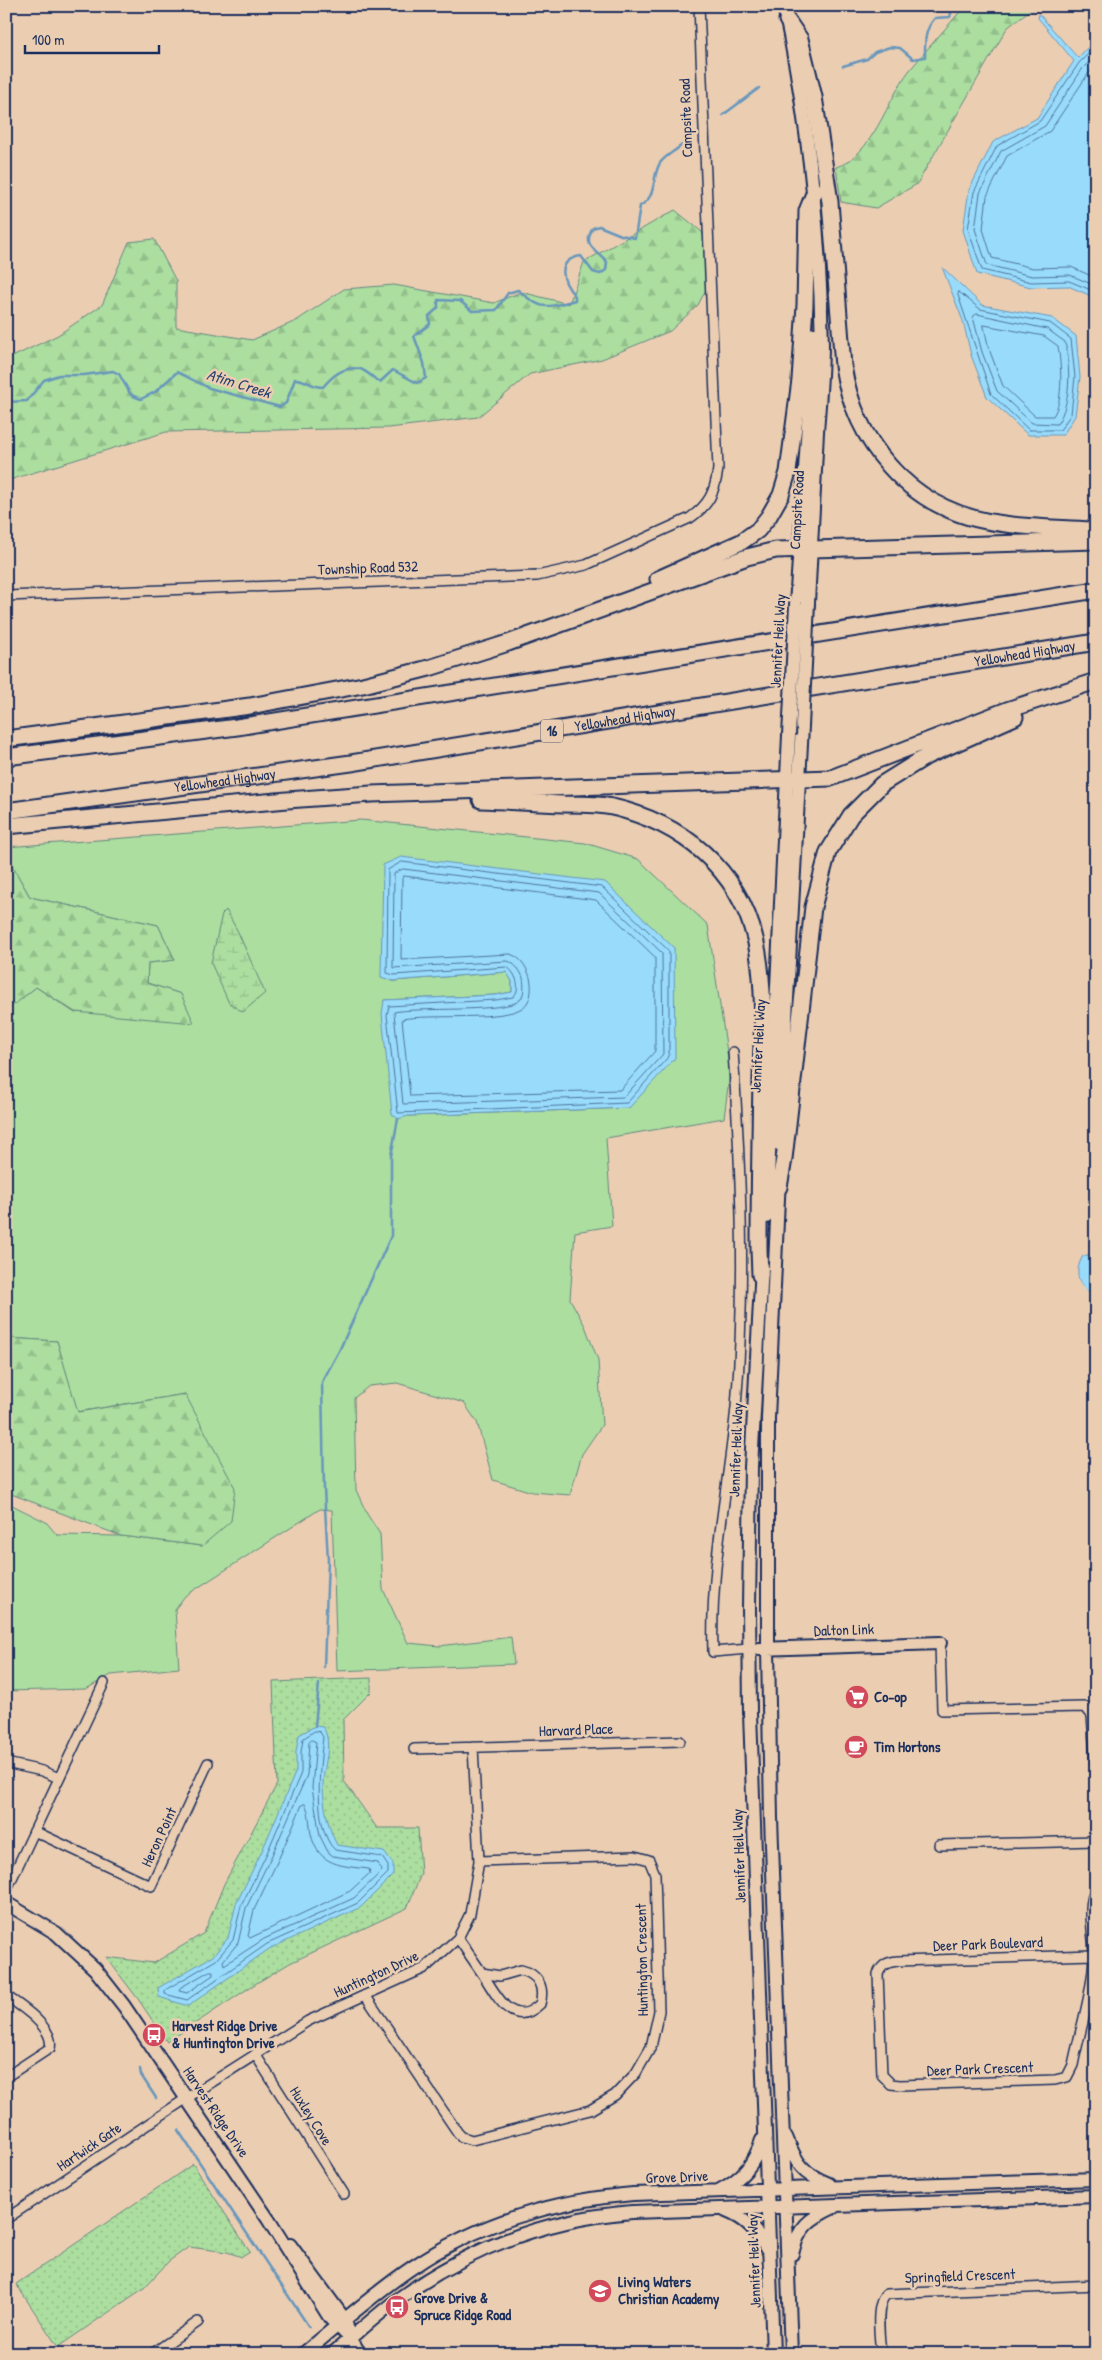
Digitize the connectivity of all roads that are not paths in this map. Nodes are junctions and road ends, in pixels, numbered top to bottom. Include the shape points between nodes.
1 (699, 6) edge
2 (786, 13) edge
3 (814, 191) junction
4 (712, 498) joint
5 (1096, 530) edge
6 (1096, 541) edge
7 (805, 548) junction
8 (1096, 590) edge
9 (6, 596) edge
10 (802, 604) junction
11 (552, 626) junction
12 (1096, 642) edge
13 (1096, 682) edge
14 (6, 739) edge
15 (6, 757) edge
16 (793, 781) junction
17 (410, 793) junction
18 (6, 811) edge
19 (6, 826) edge
20 (733, 1052) dead end
21 (779, 1187) junction
22 (760, 1275) junction
23 (940, 1644) joint
24 (768, 1648) junction
25 (749, 1649) junction
26 (104, 1683) dead end
27 (680, 1741) dead end
28 (473, 1747) junction
29 (414, 1750) dead end
30 (6, 1763) edge
31 (208, 1763) dead end
32 (1096, 1770) edge
33 (59, 1778) junction
34 (34, 1831) junction
35 (1096, 1841) edge
36 (939, 1845) dead end
37 (479, 1862) junction
38 (1096, 1890) edge
39 (6, 1891) edge
40 (6, 1903) edge
41 (458, 1938) junction
42 (1095, 1955) edge
43 (882, 1966) joint
44 (482, 1973) junction
45 (365, 1995) junction
46 (6, 1996) edge
47 (255, 2054) junction
48 (6, 2077) edge
49 (187, 2098) junction
50 (782, 2126) junction
51 (765, 2128) junction
52 (1096, 2179) edge
53 (836, 2187) junction
54 (767, 2189) junction
55 (785, 2189) junction
56 (716, 2192) junction
57 (344, 2194) dead end
58 (1096, 2196) edge
59 (839, 2204) junction
60 (786, 2206) junction
61 (768, 2207) junction
62 (721, 2209) junction
63 (6, 2219) edge
64 (770, 2255) junction
65 (788, 2269) junction
66 (1096, 2286) edge
67 (198, 2322) dead end
68 (341, 2323) junction
69 (350, 2338) junction
70 (152, 2354) edge
71 (303, 2354) edge
72 (332, 2354) edge
73 (360, 2354) edge
74 (773, 2354) edge
75 (791, 2354) edge
76 (881, 2354) edge

1 - 4 street, Campsite Road via 718,469
2 - 3 main road, Campsite Road
2 - 5 highway via 800,38 814,97 830,202 846,387 876,452 920,495 975,519
3 - 7 main road, Campsite Road via 822,347
3 - 11 highway via 807,211 806,305 800,380 784,488 773,509 758,530 741,542
4 - 9 street, Township Road 532 via 690,518 586,565 537,576
6 - 7 highway
7 - 10 main road, Campsite Road
7 - 11 highway via 747,557
8 - 15 highway via 237,727
10 - 16 main road, Campsite Road, bridge via 802,726
10 - 16 main road, Jennifer Heil Way, bridge via 789,735
11 - 14 highway via 428,668 363,685 250,706
12 - 18 highway, Yellowhead Highway / 16 via 351,763
13 - 16 highway via 1007,710 830,778
13 - 21 highway via 902,770 871,794 840,832 828,852 812,907
16 - 17 highway
16 - 21 main road, Jennifer Heil Way
16 - 22 main road, Jennifer Heil Way
17 - 19 highway via 287,800
17 - 22 highway via 442,799 622,809 673,829 702,850 723,873 750,920 761,976
20 - 25 street, Jennifer Heil Way via 741,1188 742,1310 736,1408 713,1583 713,1652
21 - 24 main road, Jennifer Heil Way via 768,1418
22 - 25 main road, Jennifer Heil Way via 751,1468
23 - 24 main road, Dalton Link
23 - 32 street via 942,1710 1085,1707 1092,1715
24 - 25 main road, Dalton Link
24 - 50 main road, Jennifer Heil Way
25 - 51 main road, Jennifer Heil Way
26 - 33 street
27 - 28 street, Harvard Place
28 - 29 street, Harvard Place
28 - 37 street, Huntington Drive
30 - 33 street
31 - 34 street, Heron Point via 151,1886
33 - 34 street
34 - 39 street
35 - 36 street
37 - 41 street, Huntington Drive via 470,1914
37 - 45 street, Huntington Crescent via 635,1856 649,1860 655,1874 659,2011 651,2046 636,2073 615,2095 590,2110 466,2139 458,2133
38 - 42 street via 1091,1898
40 - 49 main road, Harvest Ridge Drive via 56,1933 95,1969
41 - 44 street
41 - 45 street, Huntington Drive via 425,1968
42 - 43 street, Deer Park Boulevard via 898,1961
42 - 43 street, Deer Park Crescent via 1072,2065 1067,2077 1054,2080 890,2084 881,2069 878,1979
44 - 44 street via 501,2002 512,2012 527,2014 540,2004 540,1982 528,1972 513,1971 500,1976
45 - 47 street, Huntington Drive via 308,2021
46 - 48 street via 24,2008 49,2032 52,2040 50,2048
47 - 49 street, Huntington Drive
47 - 57 street, Huxley Cove
49 - 63 street, Hartwick Gate
49 - 68 main road, Harvest Ridge Drive via 268,2219 294,2264
50 - 53 main road via 802,2170
50 - 55 main road, Jennifer Heil Way
51 - 54 main road, Jennifer Heil Way
51 - 56 main road via 757,2155 747,2171 734,2183
52 - 53 main road, Grove Drive
53 - 55 main road, Grove Drive
54 - 55 main road, Grove Drive
54 - 56 main road, Grove Drive
54 - 61 main road, Jennifer Heil Way
55 - 60 main road, Jennifer Heil Way
56 - 68 main road, Grove Drive via 614,2196 552,2206 513,2218 449,2246 414,2266
58 - 59 main road
59 - 60 main road
59 - 65 main road via 805,2224 795,2241
60 - 61 main road
60 - 65 main road, Jennifer Heil Way
61 - 62 main road
61 - 64 main road, Jennifer Heil Way
62 - 64 main road via 740,2216 751,2225
62 - 69 main road via 614,2213 520,2234 457,2261 426,2280
64 - 74 main road, Jennifer Heil Way
65 - 75 main road, Jennifer Heil Way
66 - 76 street, Springfield Crescent via 887,2294 879,2309
67 - 70 street
68 - 69 main road, Harvest Ridge Drive
68 - 71 main road, Grove Drive
69 - 72 main road
69 - 73 main road, Harvest Ridge Drive

